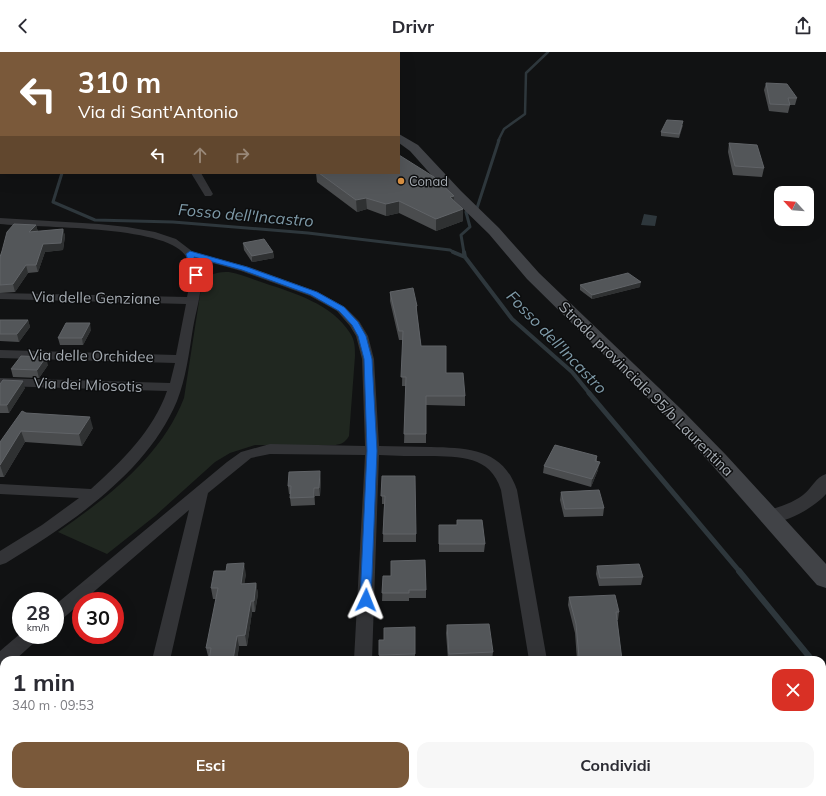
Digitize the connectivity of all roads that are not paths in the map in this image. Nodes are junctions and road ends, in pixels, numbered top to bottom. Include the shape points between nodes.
1 (400, 139) edge
2 (197, 174) edge
3 (208, 194) dead end
4 (0, 221) edge
5 (190, 254) junction
6 (0, 296) edge
7 (192, 301) junction
8 (0, 354) edge
9 (182, 359) junction
10 (0, 382) edge
11 (175, 387) junction
12 (372, 451) junction
13 (826, 480) edge
14 (0, 489) edge
15 (201, 491) junction
16 (95, 494) junction
17 (769, 517) junction
18 (0, 559) edge
19 (826, 580) edge
20 (64, 607) edge
21 (21, 644) edge
22 (7, 656) edge
23 (162, 656) edge
24 (363, 656) edge
25 (537, 656) edge

1 - 17 main road, Strada provinciale 95/b Laurentina via 414,148 494,231 533,276 681,419
2 - 3 street
4 - 5 street via 124,229 169,240 181,245
5 - 7 street via 196,275
5 - 12 street via 300,288 332,303 352,320 362,336 368,355
6 - 7 street, Via delle Genziane
7 - 9 street
8 - 9 street, Via delle Orchidee
9 - 11 street
10 - 11 street, Via dei Miosotis
11 - 16 street via 163,415 149,438
12 - 15 street via 258,451 236,461
12 - 24 street
12 - 25 street via 464,452 485,459 500,469 509,490
13 - 17 street via 809,501 793,510
14 - 16 street
15 - 20 street
15 - 23 street
16 - 18 street via 54,526
17 - 19 main road, Strada provinciale 95/b Laurentina
21 - 22 street

